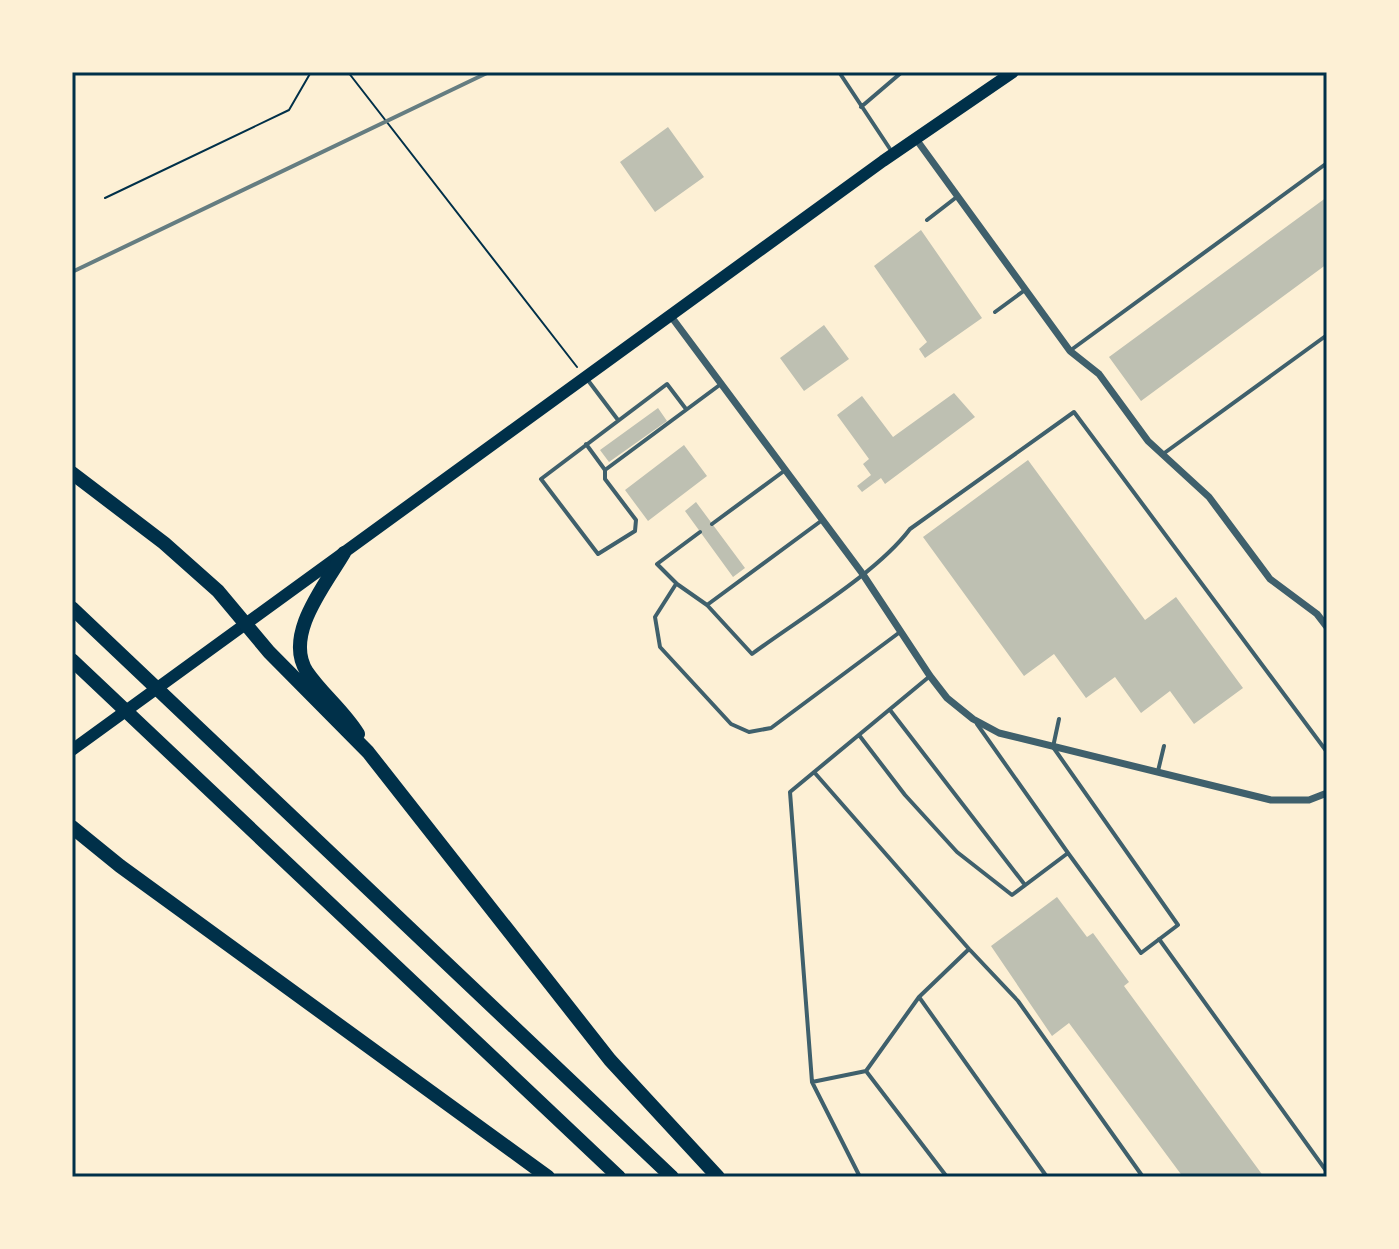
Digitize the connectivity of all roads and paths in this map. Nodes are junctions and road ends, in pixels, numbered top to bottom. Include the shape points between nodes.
1 (311, 72) edge
2 (348, 72) edge
3 (839, 72) edge
4 (902, 72) edge
5 (1013, 72) edge
6 (861, 107) junction
7 (916, 139) junction
8 (894, 154) junction
9 (1327, 163) edge
10 (958, 196) junction
11 (105, 198) dead end
12 (927, 220) dead end
13 (1025, 290) junction
14 (995, 312) dead end
15 (670, 315) junction
16 (1327, 335) edge
17 (1070, 351) junction
18 (585, 377) junction
19 (721, 384) junction
20 (686, 409) junction
21 (619, 420) junction
22 (586, 444) junction
23 (1163, 454) junction
24 (605, 470) junction
25 (785, 470) junction
26 (72, 473) edge
27 (822, 520) junction
28 (712, 524) dead end
29 (700, 532) dead end
30 (344, 553) junction
31 (862, 573) junction
32 (677, 584) junction
33 (707, 605) junction
34 (72, 608) edge
35 (247, 624) junction
36 (1327, 627) edge
37 (900, 632) junction
38 (78, 665) edge
39 (930, 676) junction
40 (890, 710) junction
41 (973, 719) junction
42 (1059, 719) dead end
43 (859, 735) junction
44 (1164, 746) dead end
45 (1053, 747) junction
46 (72, 750) edge
47 (368, 752) junction
48 (1327, 752) edge
49 (814, 772) junction
50 (1157, 775) junction
51 (1327, 793) edge
52 (72, 827) edge
53 (1068, 853) junction
54 (1025, 886) junction
55 (1159, 939) junction
56 (969, 949) junction
57 (919, 997) junction
58 (866, 1071) junction
59 (812, 1082) junction
60 (1327, 1172) edge
61 (548, 1177) edge
62 (619, 1177) edge
63 (672, 1177) edge
64 (718, 1177) edge
65 (860, 1177) edge
66 (947, 1177) edge
67 (1047, 1177) edge
68 (1143, 1177) edge

1 - 11 path via 289,110
2 - 18 path
3 - 6 lane
4 - 6 lane
5 - 7 main road
6 - 8 lane
7 - 8 main road
7 - 10 street
8 - 15 main road
9 - 17 lane
10 - 12 lane
10 - 13 street
13 - 14 lane
13 - 17 street
15 - 18 main road
15 - 19 street
16 - 23 lane
17 - 23 street via 1099,374
18 - 21 lane
18 - 30 main road
19 - 20 lane
19 - 25 street
20 - 21 lane via 667,384
20 - 24 lane
21 - 22 lane
22 - 24 lane
22 - 24 lane via 541,479 598,554 635,531 636,520 605,479
23 - 36 street via 1209,497 1270,579
25 - 27 street
25 - 28 lane
26 - 35 highway via 164,543
27 - 31 street
27 - 33 lane
29 - 32 lane via 657,564
30 - 35 main road
30 - 47 highway via 305,623 300,656 305,670 347,716
31 - 33 lane via 752,654
31 - 37 street
31 - 48 lane via 910,529 1074,412
32 - 33 lane
32 - 37 lane via 655,617 660,647 731,724 749,732 771,728
34 - 63 highway
35 - 46 main road
35 - 47 highway
37 - 39 street
38 - 62 highway
39 - 40 lane
39 - 41 street
40 - 43 lane
40 - 54 lane
41 - 45 street via 999,733
41 - 53 lane
42 - 45 lane
43 - 49 lane
43 - 54 lane via 957,852 1012,895
44 - 50 lane
45 - 50 street
45 - 55 lane via 1178,925
47 - 64 highway via 610,1060
49 - 56 lane
49 - 59 lane via 790,792
50 - 51 street via 1271,800 1309,800
52 - 61 highway
53 - 54 lane
53 - 55 lane via 1141,953
55 - 60 lane
56 - 57 lane
56 - 68 lane via 1018,1001
57 - 58 lane
57 - 67 lane
58 - 59 lane
58 - 66 lane
59 - 65 lane

